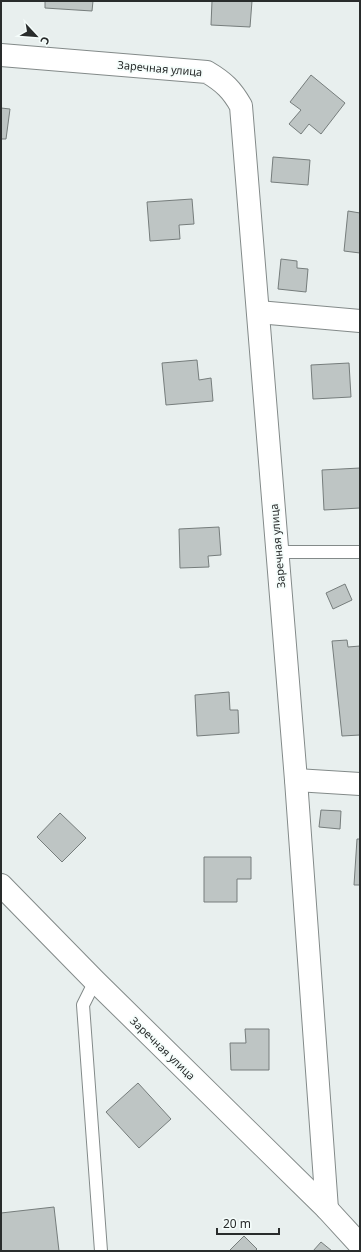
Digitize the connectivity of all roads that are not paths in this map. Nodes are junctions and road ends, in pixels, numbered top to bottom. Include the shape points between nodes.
1 (1, 55) edge
2 (258, 312) junction
3 (360, 321) edge
4 (278, 552) junction
5 (360, 552) edge
6 (296, 780) junction
7 (360, 784) edge
8 (1, 885) edge
9 (95, 981) junction
10 (327, 1208) junction
11 (360, 1245) edge
12 (102, 1251) edge

1 - 2 street, Заречная улица via 207,72 226,84 241,106
2 - 3 street
2 - 4 street, Заречная улица
4 - 5 lane
4 - 6 street, Заречная улица
6 - 7 street
6 - 10 street, Заречная улица
8 - 9 street, Заречная улица
9 - 10 street, Заречная улица
9 - 12 lane via 83,1005
10 - 11 street, Заречная улица

